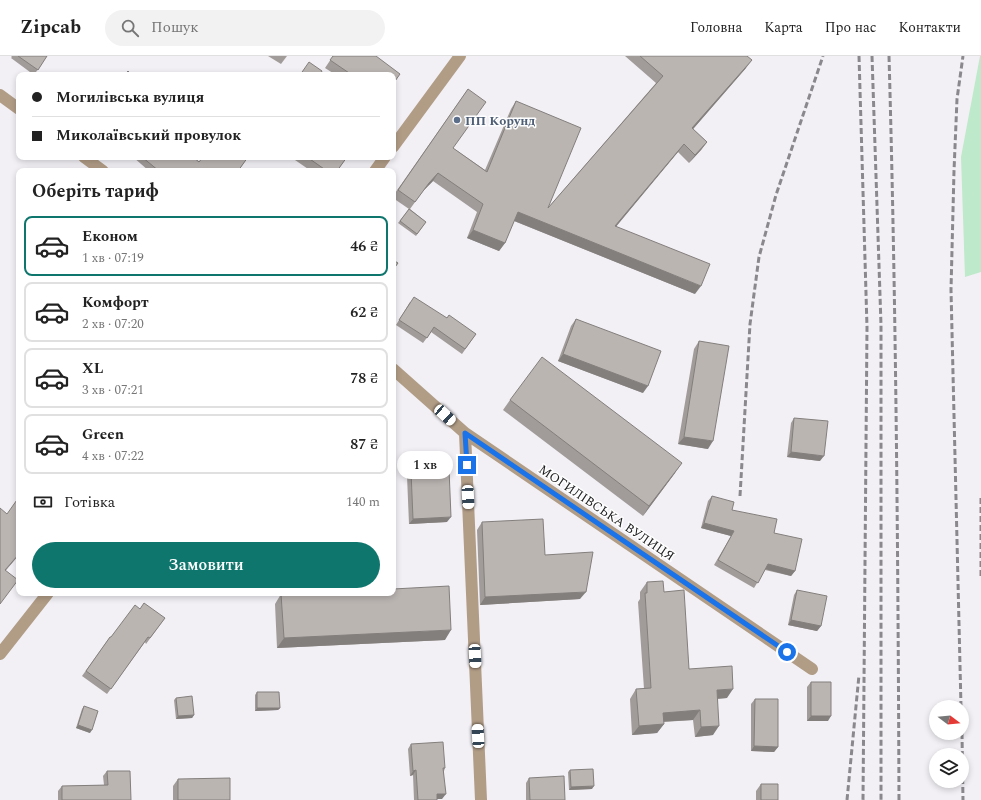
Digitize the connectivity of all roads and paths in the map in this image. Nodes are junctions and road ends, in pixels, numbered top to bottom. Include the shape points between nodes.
1 (460, 56) edge
2 (0, 94) edge
3 (16, 107) edge
4 (396, 143) edge
5 (88, 160) edge
6 (99, 168) edge
7 (396, 372) edge
8 (465, 433) junction
9 (46, 596) edge
10 (0, 654) edge
11 (812, 670) dead end
12 (481, 800) edge

1 - 4 street
2 - 3 street
5 - 6 street
7 - 8 street, МОГИЛІВСЬКА ВУЛИЦЯ
8 - 11 street, МОГИЛІВСЬКА ВУЛИЦЯ
8 - 12 street
9 - 10 street

